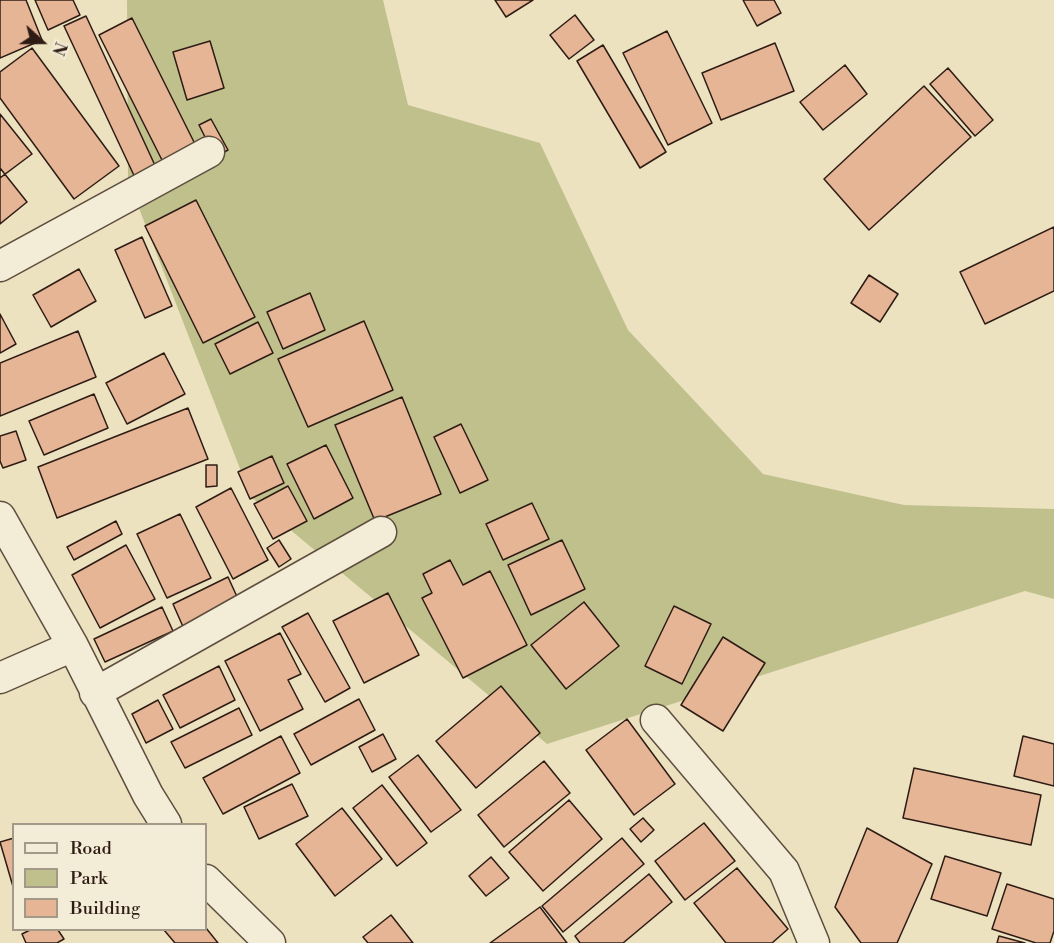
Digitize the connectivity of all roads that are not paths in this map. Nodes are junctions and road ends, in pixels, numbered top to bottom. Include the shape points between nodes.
1 (209, 152) dead end
2 (0, 266) edge
3 (0, 518) edge
4 (381, 532) dead end
5 (73, 646) junction
6 (0, 678) edge
7 (95, 693) junction
8 (656, 720) dead end
9 (165, 823) edge
10 (207, 881) edge
11 (270, 943) edge
12 (814, 943) edge

1 - 2 street
3 - 5 street
4 - 7 street
5 - 6 street
5 - 7 street
7 - 9 street
8 - 12 street via 784,871
10 - 11 street

